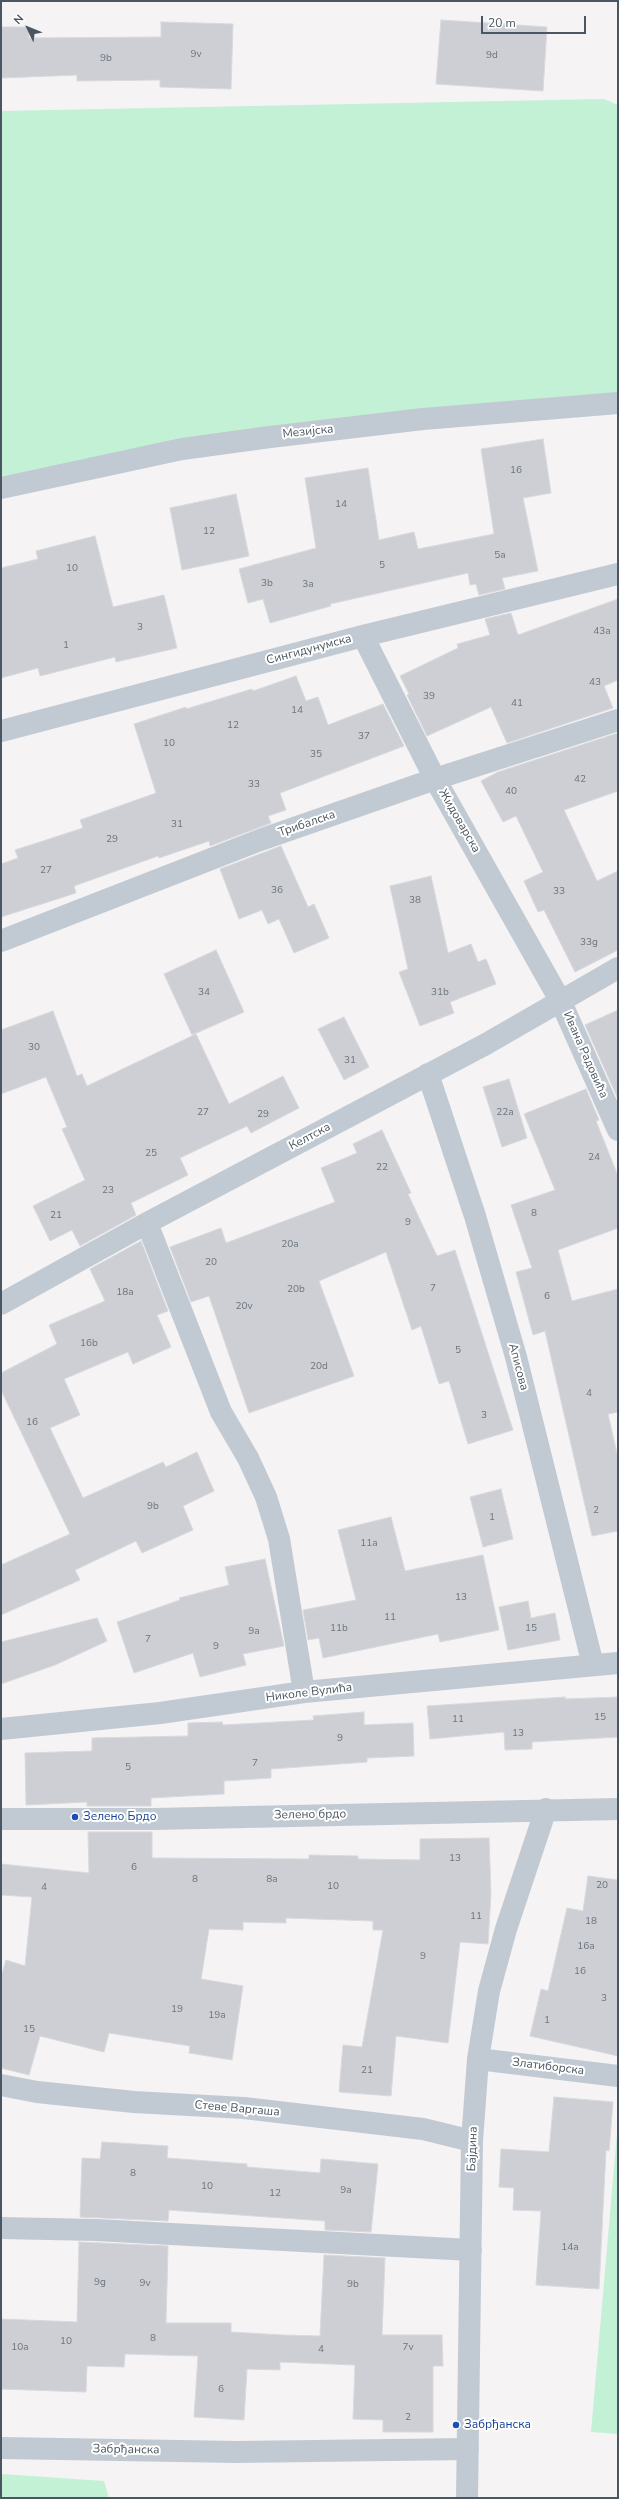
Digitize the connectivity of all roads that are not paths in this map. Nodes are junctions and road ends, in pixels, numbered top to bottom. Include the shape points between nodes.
1 (618, 403) edge
2 (1, 488) edge
3 (618, 574) edge
4 (363, 636) junction
5 (618, 720) edge
6 (1, 731) edge
7 (435, 779) junction
8 (1, 941) edge
9 (618, 968) edge
10 (561, 1002) junction
11 (428, 1074) junction
12 (618, 1130) edge
13 (147, 1223) junction
14 (1, 1304) edge
15 (618, 1663) edge
16 (593, 1665) junction
17 (304, 1692) junction
18 (1, 1729) edge
19 (546, 1809) junction
20 (618, 1809) edge
21 (1, 1819) edge
22 (478, 2059) junction
23 (618, 2076) edge
24 (1, 2085) edge
25 (472, 2141) junction
26 (1, 2228) edge
27 (471, 2250) junction
28 (1, 2448) edge
29 (468, 2449) junction
30 (467, 2498) edge

1 - 2 street, Мезијска via 423,420 182,449
3 - 4 street, Сингидунумска
4 - 6 street, Сингидунумска
4 - 7 street, Жидоварска
5 - 7 street, Трибалска
7 - 8 street, Трибалска via 260,840
7 - 10 street, Жидоварска
9 - 10 street, Келтска
10 - 11 street, Келтска
10 - 12 street, Ивана Радовића
11 - 13 street, Келтска
11 - 16 street, Аписова via 475,1216 516,1357
13 - 14 street, Келтска
13 - 17 street via 221,1412 248,1458 266,1497 279,1539
15 - 16 street, Николе Вулића
16 - 17 street, Николе Вулића
17 - 18 street, Николе Вулића via 160,1713
19 - 20 street, Зелено брдо
19 - 21 street, Зелено брдо via 154,1819
19 - 22 street, Бајдина via 506,1929 489,1991
22 - 23 street, Златиборска
22 - 25 street, Бајдина
24 - 25 street, Стеве Варгаша via 44,2093 289,2113 423,2130
25 - 27 street, Бајдина
26 - 27 street via 96,2230
27 - 29 street, Бајдина
28 - 29 street, Забрђанска via 237,2452
29 - 30 street, Бајдина

